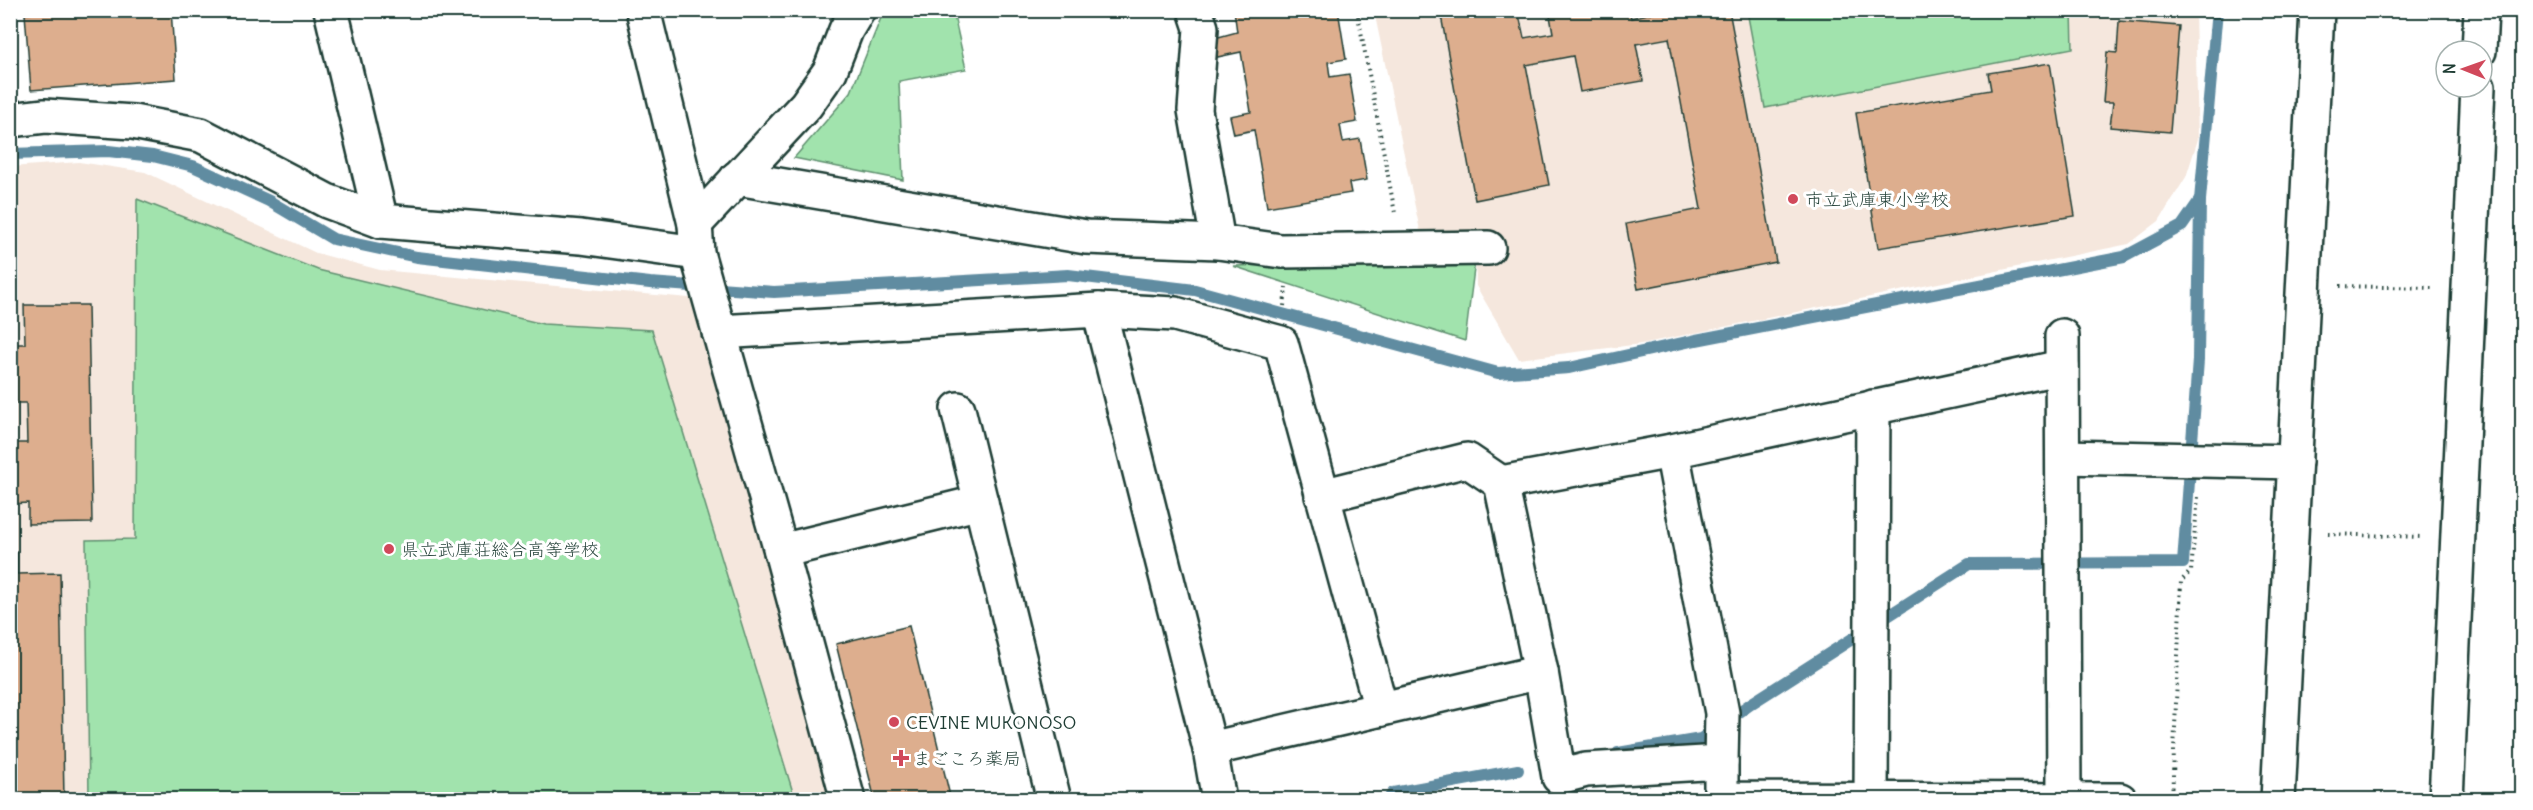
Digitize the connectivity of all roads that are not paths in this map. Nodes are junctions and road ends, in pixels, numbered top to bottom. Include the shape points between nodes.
1 (331, 10) edge
2 (643, 10) edge
3 (858, 10) edge
4 (1196, 10) edge
5 (2317, 10) edge
6 (2481, 10) edge
7 (2480, 39) edge
8 (2477, 99) edge
9 (10, 120) edge
10 (737, 178) junction
11 (381, 221) junction
12 (696, 238) junction
13 (1218, 242) junction
14 (1488, 248) dead end
15 (1099, 310) junction
16 (719, 332) junction
17 (1873, 407) junction
18 (958, 409) dead end
19 (1672, 451) junction
20 (2063, 457) junction
21 (2295, 462) junction
22 (1501, 483) junction
23 (1322, 496) junction
24 (981, 502) junction
25 (781, 551) junction
26 (1540, 672) junction
27 (1381, 710) junction
28 (1721, 736) junction
29 (1210, 749) junction
30 (1871, 799) edge
31 (2064, 799) edge
32 (848, 800) edge
33 (1054, 800) edge
34 (1219, 800) edge
35 (2120, 800) edge
36 (2278, 800) edge
37 (2446, 800) edge

1 - 11 street
2 - 12 street
3 - 10 street via 830,70 806,105
4 - 13 street via 1201,28 1195,110
5 - 21 street
6 - 7 street
8 - 37 street
9 - 11 street via 45,116 134,122 201,135 327,201
10 - 12 street
10 - 13 street via 1086,237
11 - 12 street via 581,237
12 - 16 street
13 - 14 street via 1281,250
15 - 16 street
15 - 23 street via 1175,314 1281,343
15 - 29 street
16 - 25 street
17 - 19 street
17 - 20 street via 2062,352
17 - 30 street
18 - 24 street
19 - 22 street
19 - 28 street
20 - 21 street
20 - 31 street
21 - 36 street
22 - 23 street via 1467,460
22 - 26 street
23 - 27 street
24 - 25 street
24 - 33 street
25 - 32 street
26 - 27 street
26 - 28 street via 1559,777
27 - 29 street
28 - 30 street via 1722,799
29 - 34 street
30 - 31 street
31 - 35 street

